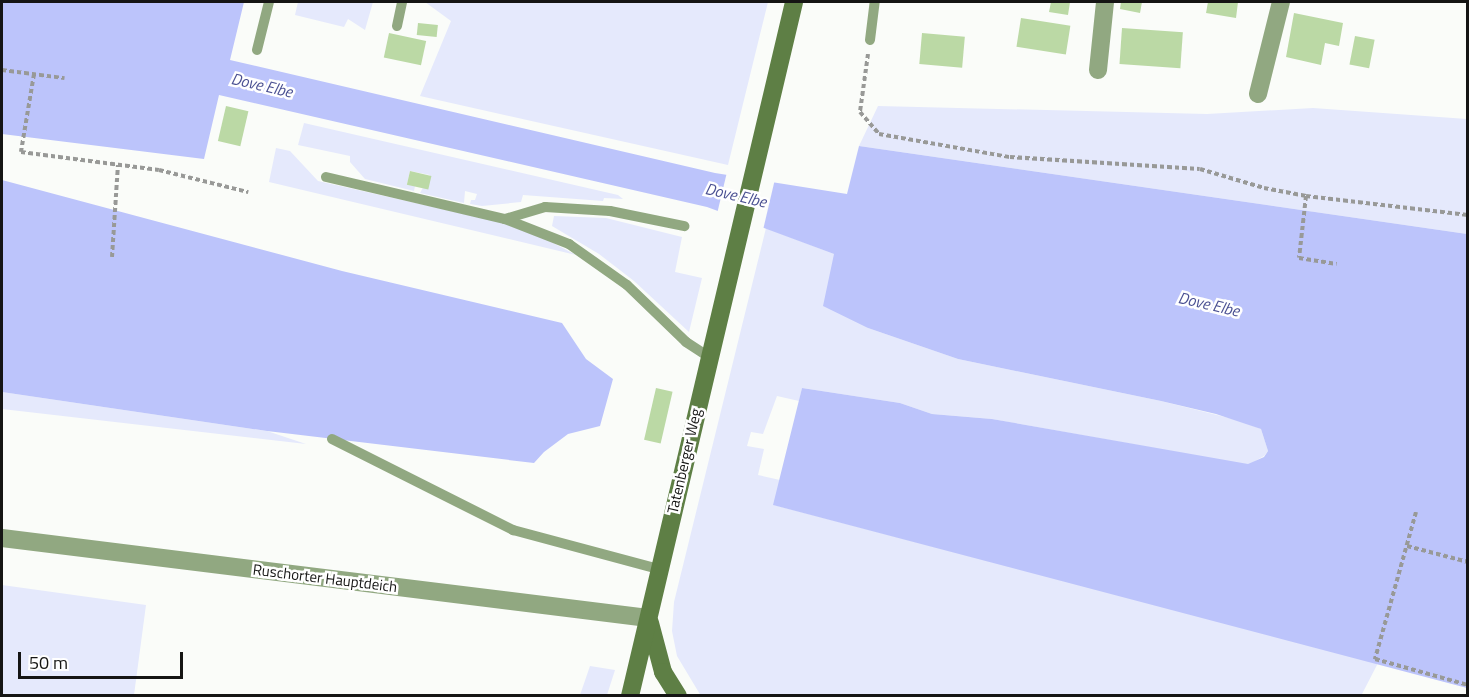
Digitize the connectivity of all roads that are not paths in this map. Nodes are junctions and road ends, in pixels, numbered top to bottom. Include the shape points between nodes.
1 (269, 2) edge
2 (402, 2) edge
3 (794, 2) edge
4 (875, 2) edge
5 (1105, 2) edge
6 (1281, 2) edge
7 (396, 26) dead end
8 (870, 40) road end
9 (257, 50) dead end
10 (1098, 70) dead end
11 (1258, 94) dead end
12 (326, 177) dead end
13 (505, 219) junction
14 (684, 226) dead end
15 (709, 357) junction
16 (332, 439) dead end
17 (2, 538) edge
18 (659, 569) junction
19 (648, 618) junction
20 (630, 696) edge
21 (678, 696) edge

1 - 9 lane
2 - 7 lane
3 - 15 street, Tatenberger Weg
4 - 8 lane
5 - 10 street
6 - 11 street
12 - 13 lane
13 - 14 lane via 545,207 610,211
13 - 15 lane via 569,244 627,285 686,342
15 - 18 street, Tatenberger Weg
16 - 18 lane via 513,530
17 - 19 street, Ruschorter Hauptdeich
18 - 19 street, Tatenberger Weg
19 - 20 street, Tatenberger Weg
19 - 21 street via 663,672

